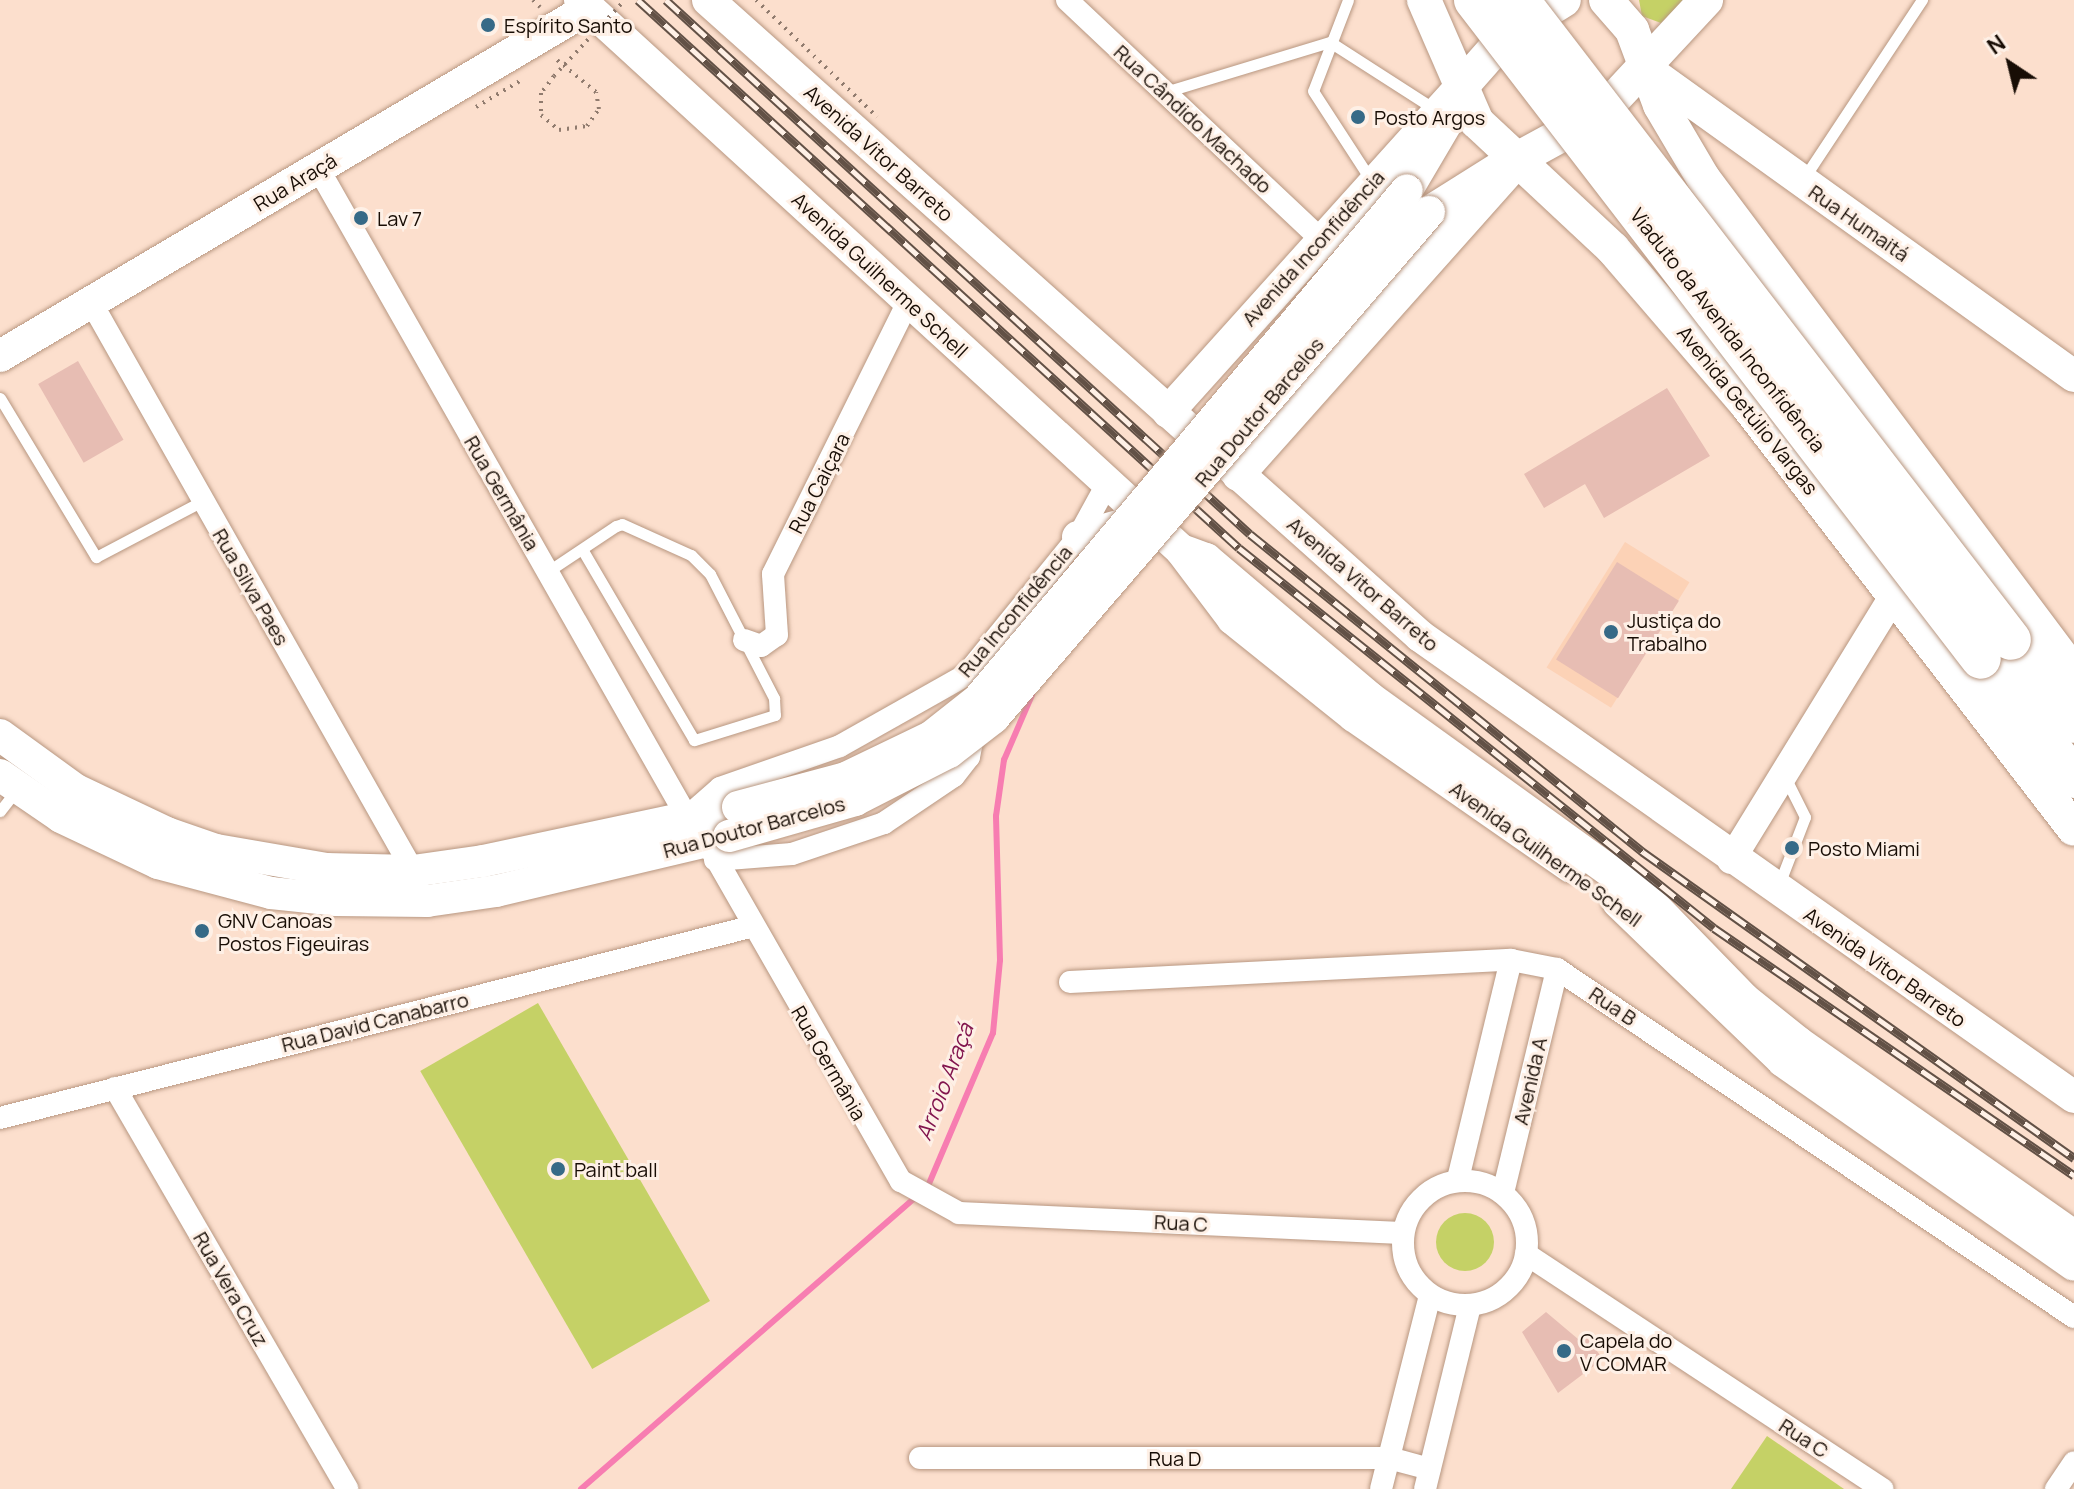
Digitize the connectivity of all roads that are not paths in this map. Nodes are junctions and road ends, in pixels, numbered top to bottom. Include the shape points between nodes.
1 (708, 0) edge
2 (1067, 0) edge
3 (1348, 0) edge
4 (1424, 0) edge
5 (1474, 0) edge
6 (1519, 0) edge
7 (1564, 0) edge
8 (1606, 0) edge
9 (1706, 0) edge
10 (1922, 0) edge
11 (584, 4) edge
12 (1330, 42) junction
13 (1645, 68) junction
14 (1461, 87) junction
15 (1165, 92) junction
16 (1438, 111) junction
17 (1521, 157) junction
18 (318, 168) junction
19 (1703, 178) junction
20 (1372, 182) junction
21 (1802, 182) junction
22 (1418, 201) junction
23 (1320, 238) junction
24 (1613, 249) junction
25 (91, 302) junction
26 (908, 302) junction
27 (0, 356) edge
28 (2074, 376) edge
29 (0, 398) edge
30 (1168, 412) junction
31 (1238, 475) junction
32 (1106, 486) junction
33 (202, 501) junction
34 (1144, 519) junction
35 (1078, 537) junction
36 (582, 549) junction
37 (547, 572) junction
38 (1894, 595) junction
39 (1272, 632) junction
40 (744, 640) junction
41 (1996, 650) junction
42 (2074, 673) edge
43 (966, 675) junction
44 (2074, 723) edge
45 (0, 735) edge
46 (34, 761) junction
47 (1785, 777) junction
48 (2074, 778) edge
49 (6, 791) edge
50 (2074, 829) edge
51 (715, 832) junction
52 (1731, 860) junction
53 (413, 871) junction
54 (1776, 891) junction
55 (750, 927) junction
56 (1511, 960) junction
57 (1557, 969) junction
58 (1070, 982) dead end
59 (115, 1088) junction
60 (2074, 1097) edge
61 (0, 1118) edge
62 (1458, 1179) junction
63 (1503, 1193) junction
64 (953, 1209) joint
65 (1402, 1233) junction
66 (2074, 1236) edge
67 (1526, 1254) junction
68 (2074, 1265) edge
69 (1430, 1296) junction
70 (1470, 1306) junction
71 (2074, 1317) edge
72 (920, 1458) dead end
73 (1389, 1458) junction
74 (2074, 1462) edge
75 (1427, 1479) edge
76 (347, 1489) edge
77 (1381, 1489) edge
78 (1882, 1489) edge
79 (2056, 1489) edge

1 - 30 main road, Avenida Vitor Barreto
2 - 15 street, Rua Cândido Machado
3 - 12 lane
4 - 14 main road, Avenida Getúlio Vargas
5 - 41 highway, Viaduto da Avenida Inconfidência, bridge
6 - 41 highway, Viaduto da Avenida Inconfidência, bridge
7 - 14 main road, Avenida Inconfidência via 1506,36
8 - 13 main road via 1632,30
9 - 13 main road
10 - 21 lane
11 - 18 main road, Rua Araçá
11 - 26 main road, Avenida Guilherme Schell
12 - 15 lane
12 - 16 lane
12 - 20 lane via 1313,91 1317,107
13 - 17 main road via 1600,114
13 - 19 main road
13 - 21 main road, Rua Humaitá
14 - 16 main road, Avenida Inconfidência
14 - 17 main road, Avenida Getúlio Vargas via 1486,133
14 - 22 main road, Avenida Inconfidência
15 - 23 street, Rua Cândido Machado
16 - 20 main road, Avenida Inconfidência
17 - 22 main road
17 - 24 main road, Avenida Getúlio Vargas
17 - 31 main road
18 - 25 main road, Rua Araçá
18 - 37 street, Rua Germânia
19 - 24 main road via 1653,157 1616,172 1602,206
19 - 42 main road
20 - 23 main road, Avenida Inconfidência
21 - 28 main road, Rua Humaitá
22 - 51 main road, Rua Doutor Barcelos, bridge via 978,700 931,737
23 - 30 main road, Avenida Inconfidência
24 - 38 main road, Avenida Getúlio Vargas via 1747,405
25 - 27 main road, Rua Araçá
25 - 33 street, Rua Silva Paes
26 - 32 main road, Avenida Guilherme Schell
26 - 40 street, Rua Caiçara via 773,574 777,635 761,646
29 - 33 lane via 96,557
30 - 31 main road, Avenida Vitor Barreto
31 - 52 main road, Avenida Vitor Barreto via 1420,636
32 - 34 main road, Avenida Guilherme Schell
32 - 35 street, Rua Inconfidência
33 - 53 street, Rua Silva Paes
34 - 35 main road
34 - 39 main road, Avenida Guilherme Schell via 1181,550 1218,606
35 - 43 street, Rua Inconfidência
36 - 37 lane
36 - 40 lane via 622,524 691,555 710,574
36 - 40 lane via 694,740 775,715 774,698
37 - 51 street, Rua Germânia
38 - 47 street
38 - 50 main road, Avenida Getúlio Vargas
39 - 66 main road, Avenida Guilherme Schell via 1643,895 1744,999 1799,1043
39 - 68 main road, Avenida Guilherme Schell via 1354,716 1631,912 1727,1015 1783,1061
41 - 44 highway
41 - 48 highway
43 - 51 street, Rua Inconfidência via 840,746 720,788
43 - 51 street via 975,728 969,757 920,801 884,823 792,854
45 - 46 main road, Rua Doutor Barcelos
46 - 49 lane
46 - 53 main road, Rua Doutor Barcelos via 120,813 216,850 326,869
47 - 52 street
47 - 54 lane via 1805,817
49 - 51 main road, Rua Doutor Barcelos via 158,863 271,893 336,900 427,901 496,891
51 - 53 main road, Rua Doutor Barcelos
51 - 55 street, Rua Germânia
52 - 54 main road, Avenida Vitor Barreto
54 - 60 main road, Avenida Vitor Barreto
55 - 59 street, Rua David Canabarro
55 - 64 street, Rua Germânia via 901,1181
56 - 57 street, Rua B
56 - 58 street, Rua B
56 - 62 street
57 - 63 street, Avenida A
57 - 71 street, Rua B
59 - 61 street, Rua David Canabarro
59 - 76 street, Rua Vera Cruz
62 - 63 street
62 - 65 street via 1418,1202
63 - 67 street via 1523,1220
64 - 65 street, Rua C
65 - 69 street via 1407,1269
67 - 70 street via 1507,1289
67 - 78 street, Rua C
69 - 70 street
69 - 73 street
70 - 75 street
72 - 73 street, Rua D
73 - 75 street, Rua D
73 - 77 street
74 - 79 street

